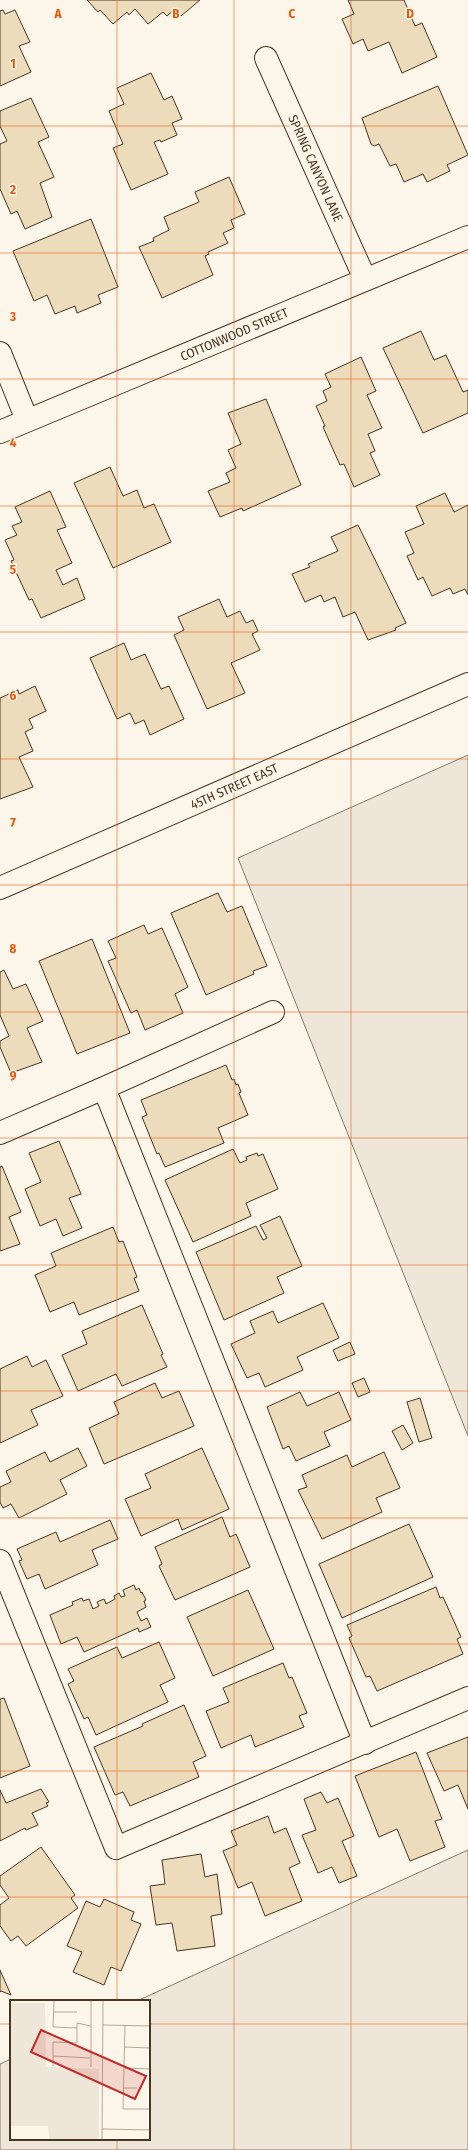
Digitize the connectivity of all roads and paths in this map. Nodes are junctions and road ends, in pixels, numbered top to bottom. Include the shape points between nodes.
1 (266, 58) dead end
2 (468, 237) edge
3 (365, 279) junction
4 (0, 353) edge
5 (27, 420) junction
6 (0, 432) edge
7 (468, 684) edge
8 (0, 888) edge
9 (273, 1012) dead end
10 (104, 1088) junction
11 (0, 1133) edge
12 (0, 1561) edge
13 (468, 1698) edge
14 (365, 1743) junction

1 - 3 street, SPRING CANYON LANE
2 - 3 street, COTTONWOOD STREET
3 - 5 street, COTTONWOOD STREET
4 - 5 street
5 - 6 street, COTTONWOOD STREET
7 - 8 street, 45TH STREET EAST
9 - 10 street
10 - 11 street
10 - 14 street
12 - 14 street via 116,1848
13 - 14 street

